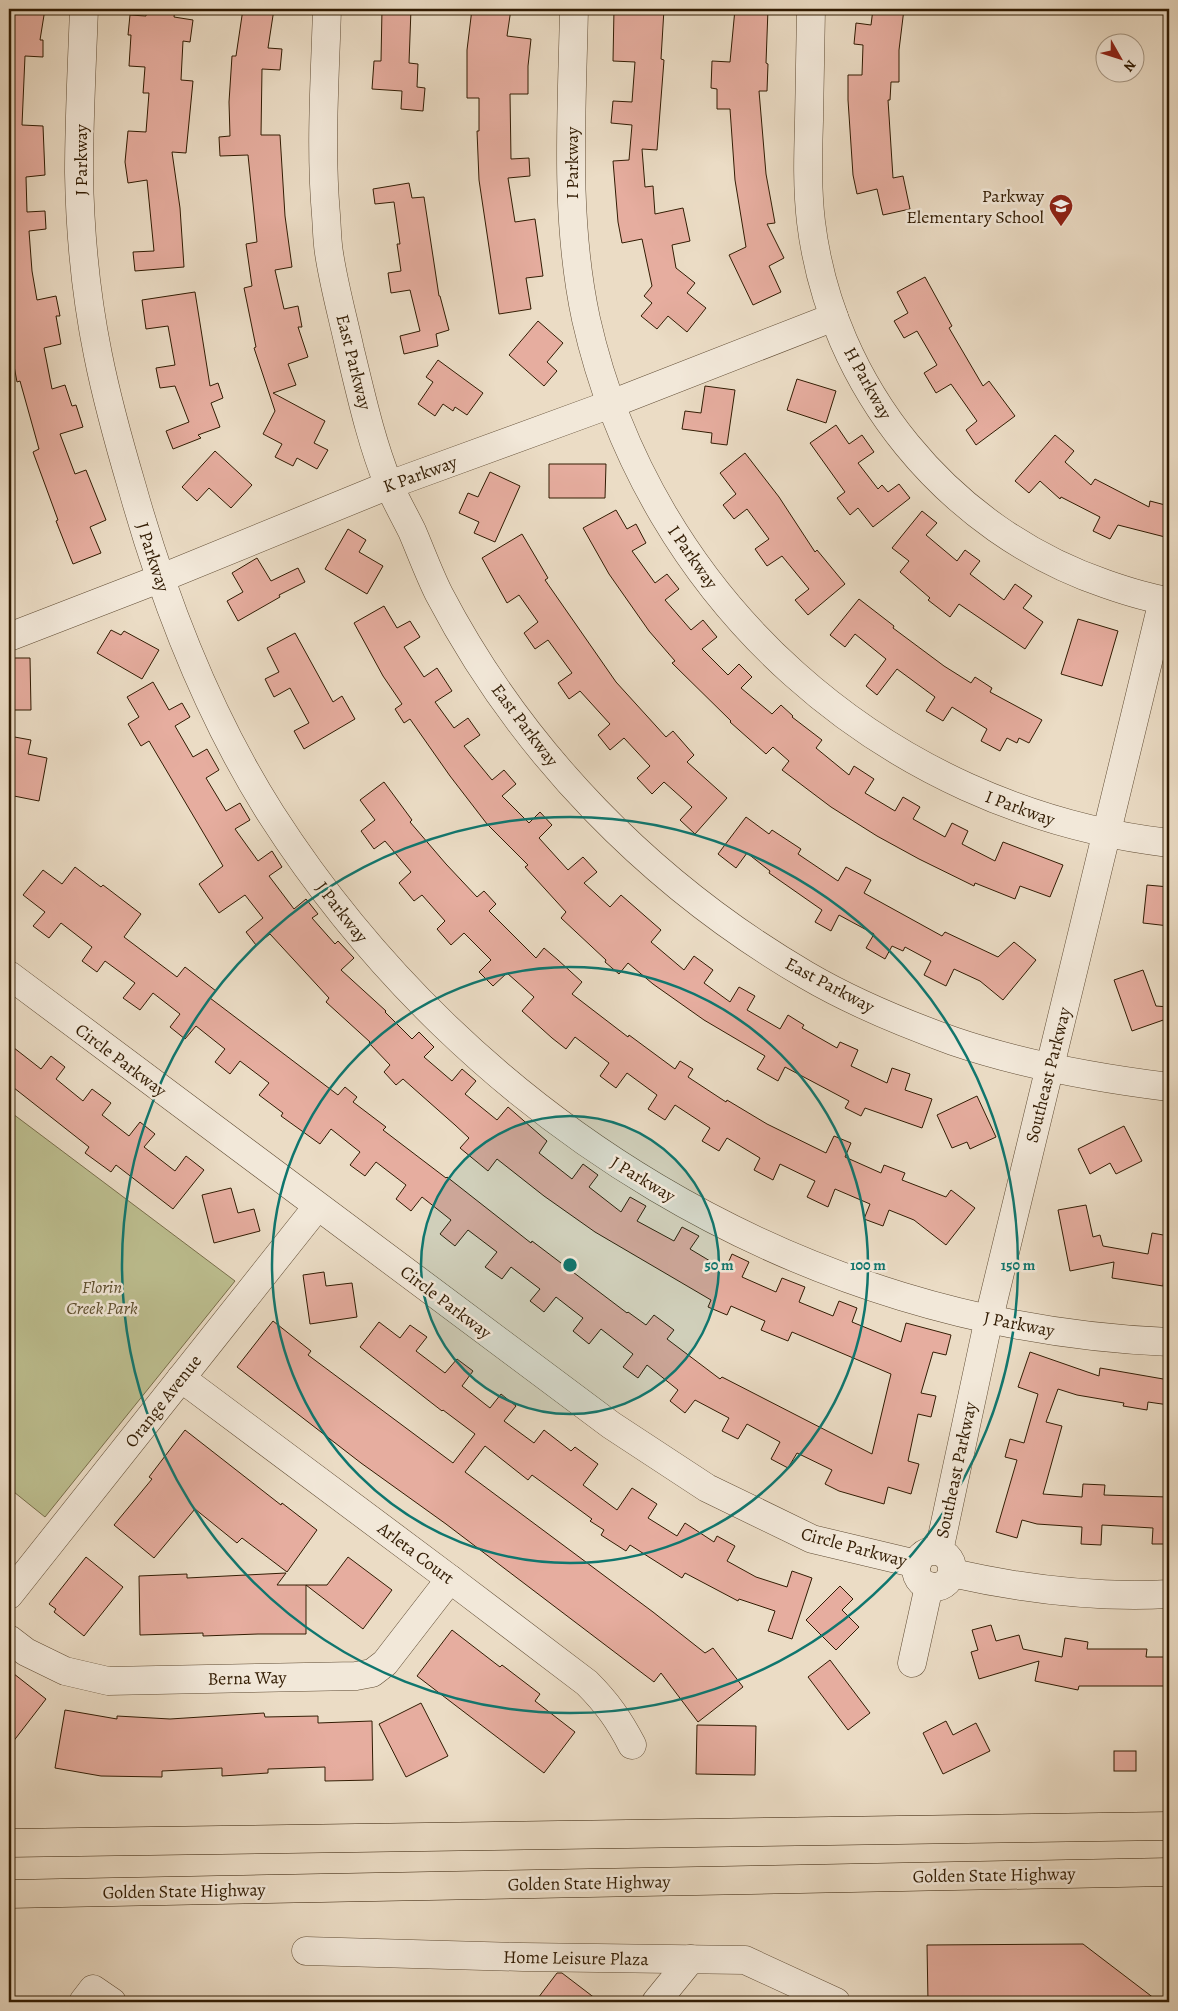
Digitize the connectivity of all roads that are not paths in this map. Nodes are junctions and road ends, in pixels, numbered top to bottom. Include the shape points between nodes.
1 (84, 9) edge
2 (327, 9) edge
3 (574, 9) edge
4 (811, 9) edge
5 (834, 317) junction
6 (611, 404) junction
7 (389, 485) junction
8 (160, 579) junction
9 (1166, 601) edge
10 (9, 637) edge
11 (1107, 833) junction
12 (1169, 843) edge
13 (9, 975) edge
14 (1050, 1068) junction
15 (1169, 1087) edge
16 (317, 1207) junction
17 (989, 1318) junction
18 (1169, 1342) edge
19 (181, 1378) junction
20 (934, 1569) junction
21 (450, 1579) junction
22 (1169, 1594) edge
23 (9, 1595) edge
24 (9, 1639) edge
25 (912, 1663) dead end
26 (632, 1745) dead end
27 (1169, 1826) edge
28 (9, 1843) edge
29 (1169, 1872) edge
30 (9, 1894) edge
31 (306, 1951) dead end
32 (691, 1959) junction
33 (83, 2002) edge
34 (112, 2002) edge
35 (656, 2002) edge
36 (836, 2002) edge

1 - 8 street, J Parkway via 79,172 86,282 114,426
2 - 7 street, East Parkway via 323,133 328,252 361,394
3 - 6 street, I Parkway via 573,226 586,319
4 - 5 street, H Parkway via 810,213 819,268
5 - 6 street, K Parkway
5 - 9 street, H Parkway via 875,402 902,440 966,506 1042,557 1083,576
6 - 7 street, K Parkway
6 - 11 street, I Parkway via 652,494 702,574 763,646 815,693 892,748 954,782 1041,816
7 - 8 street, K Parkway
7 - 14 street, East Parkway via 438,592 505,702 565,778 656,868 702,905 806,975 864,1005 953,1041
8 - 10 street, K Parkway
8 - 17 street, J Parkway via 196,672 230,743 269,811 314,877 388,969 509,1086 588,1145 706,1216 777,1250 851,1279
9 - 11 street, Southeast Parkway
11 - 12 street, I Parkway
11 - 14 street, Southeast Parkway
13 - 16 street, Circle Parkway
14 - 15 street, East Parkway via 1109,1080
14 - 17 street, Southeast Parkway
16 - 19 street, Orange Avenue
16 - 20 street, Circle Parkway via 611,1426 707,1488 812,1539
17 - 18 street, J Parkway via 1061,1332
17 - 20 street, Southeast Parkway
19 - 21 street, Arleta Court
19 - 23 street, Orange Avenue
20 - 22 street, Circle Parkway via 1007,1585 1064,1592 1128,1596
20 - 25 street, Southeast Parkway
21 - 24 street, Berna Way via 385,1663 372,1673 356,1676 108,1681 65,1671 26,1652
21 - 26 street, Arleta Court via 604,1699
27 - 28 highway
29 - 30 highway, Golden State Highway
31 - 32 street, Home Leisure Plaza
32 - 35 street
32 - 36 street, Home Leisure Plaza via 745,1960
33 - 34 street via 93,1989

